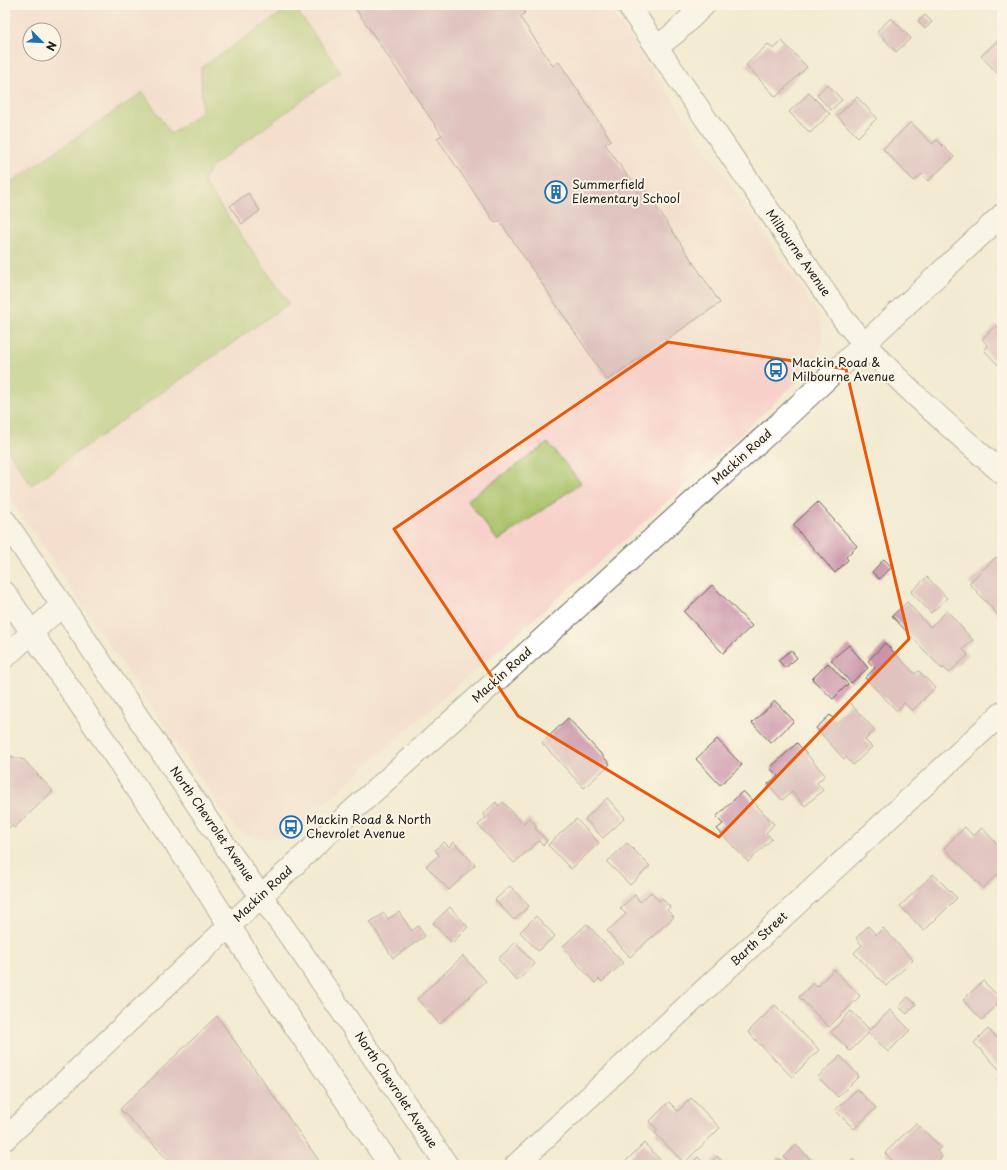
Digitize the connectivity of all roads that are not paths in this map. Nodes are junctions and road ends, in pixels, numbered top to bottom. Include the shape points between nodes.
1 (628, 5) edge
2 (704, 5) edge
3 (657, 47) junction
4 (1002, 215) edge
5 (864, 344) junction
6 (1002, 472) edge
7 (5, 521) edge
8 (5, 593) edge
9 (62, 605) junction
10 (32, 632) junction
11 (5, 658) edge
12 (1002, 713) edge
13 (261, 896) junction
14 (229, 926) junction
15 (5, 1139) edge
16 (390, 1165) edge
17 (447, 1165) edge
18 (516, 1165) edge

1 - 3 street, Milbourne Avenue
2 - 3 street
3 - 5 street, Milbourne Avenue via 829,299
4 - 5 street, Mackin Road
5 - 6 street, Milbourne Avenue via 908,388
5 - 13 street, Mackin Road
7 - 9 street, North Chevrolet Avenue
8 - 10 street
9 - 10 street
9 - 13 street, North Chevrolet Avenue
10 - 11 street
10 - 14 street
12 - 18 street, Barth Street
13 - 14 street, Mackin Road
13 - 17 street, North Chevrolet Avenue
14 - 15 street, Mackin Road
14 - 16 street

